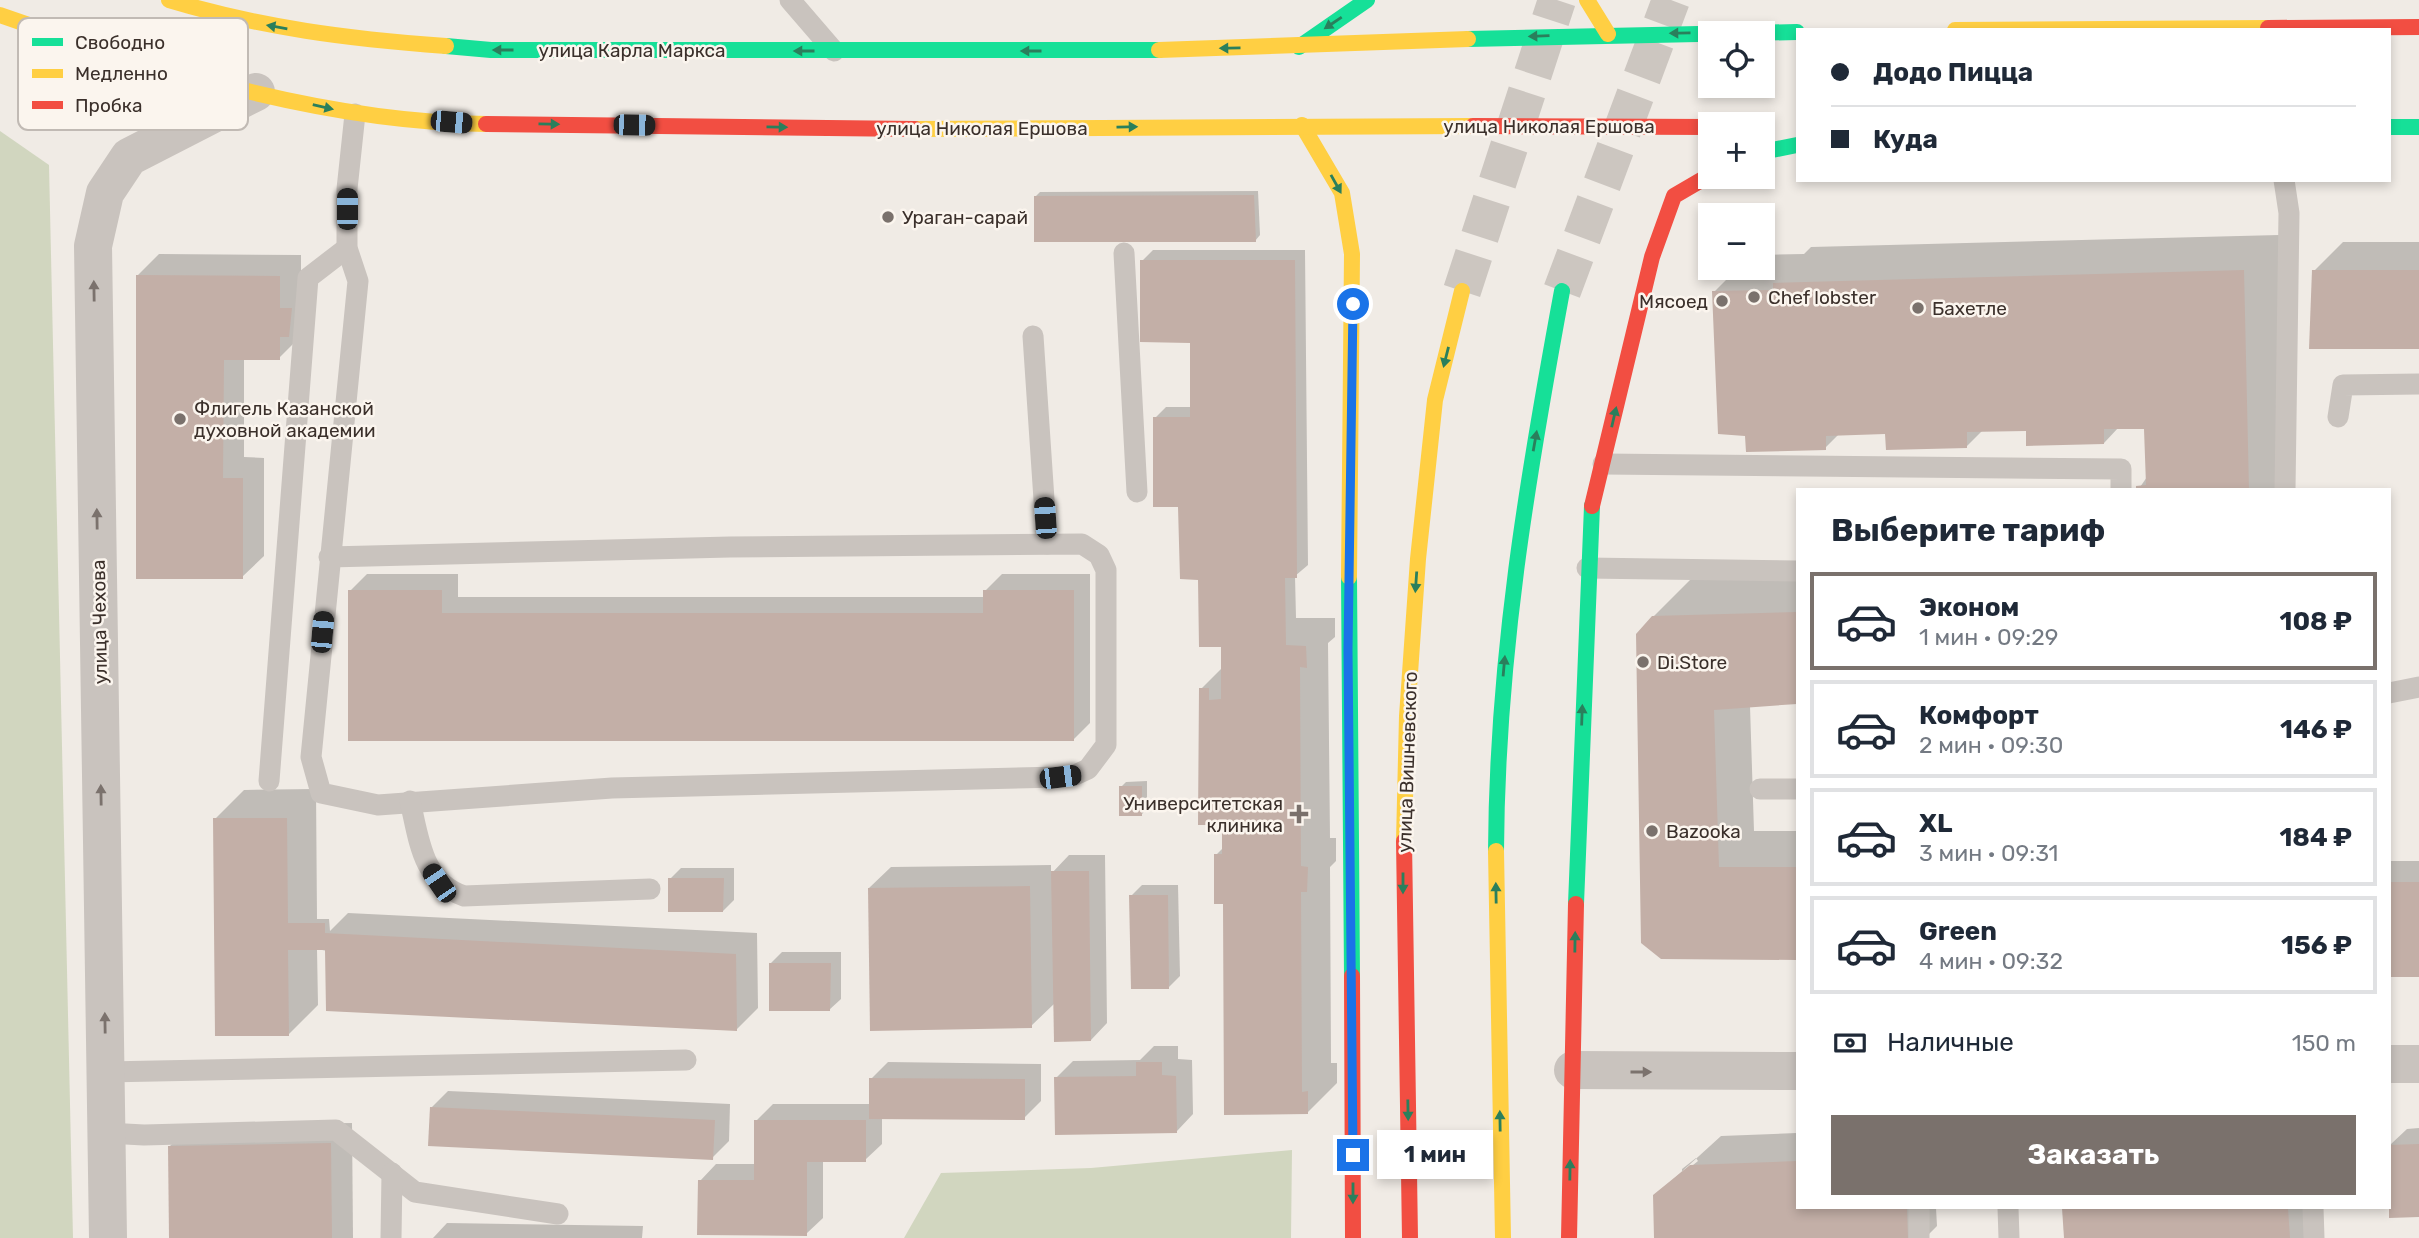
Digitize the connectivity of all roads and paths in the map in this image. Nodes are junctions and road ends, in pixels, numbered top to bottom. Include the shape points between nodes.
1 (169, 0) edge
2 (790, 0) edge
3 (1367, 0) edge
4 (1587, 0) edge
5 (2171, 11) dead end
6 (0, 15) edge
7 (230, 18) edge
8 (18, 21) edge
9 (248, 22) edge
10 (2419, 26) edge
11 (2095, 27) junction
12 (2048, 28) edge
13 (1796, 32) edge
14 (1608, 34) junction
15 (1299, 47) junction
16 (834, 51) junction
17 (248, 89) edge
18 (257, 92) junction
19 (248, 97) edge
20 (355, 114) junction
21 (1302, 125) junction
22 (1698, 127) edge
23 (2391, 127) edge
24 (2419, 127) edge
25 (182, 130) edge
26 (1796, 145) edge
27 (1775, 149) edge
28 (1698, 182) edge
29 (2284, 182) edge
30 (347, 248) junction
31 (1125, 253) dead end
32 (1462, 291) tunnel mouth
33 (1562, 291) tunnel mouth
34 (1033, 336) dead end
35 (2419, 384) edge
36 (2338, 417) dead end
37 (1603, 464) junction
38 (2120, 488) edge
39 (2285, 488) edge
40 (1136, 492) dead end
41 (1047, 544) junction
42 (329, 557) junction
43 (1587, 568) junction
44 (1796, 571) edge
45 (2419, 687) edge
46 (2391, 693) edge
47 (269, 781) dead end
48 (1759, 789) dead end
49 (1796, 789) edge
50 (410, 802) junction
51 (650, 889) dead end
52 (686, 1059) dead end
53 (2391, 1064) edge
54 (2419, 1064) edge
55 (1573, 1070) junction
56 (1796, 1071) edge
57 (106, 1072) junction
58 (107, 1133) junction
59 (392, 1174) junction
60 (1919, 1209) edge
61 (2008, 1209) edge
62 (2314, 1209) edge
63 (558, 1214) dead end
64 (108, 1238) edge
65 (391, 1238) edge
66 (1353, 1238) edge
67 (1410, 1238) edge
68 (1503, 1238) edge
69 (1569, 1238) edge
70 (1919, 1238) edge
71 (2009, 1238) edge
72 (2314, 1238) edge

7 -> 1 main road, улица Карла Маркса
2 - 16 lane
3 -> 15 main road
4 - 14 main road
5 - 11 main road
6 - 8 main road
16 -> 9 main road, улица Карла Маркса via 491,50 312,33
10 - 11 main road
11 - 12 main road
13 -> 14 main road
14 -> 15 main road
15 -> 16 main road, улица Карла Маркса
17 - 18 main road
19 -> 18 street, улица Чехова
18 -> 20 main road, улица Николая Ершова
20 -> 21 main road, улица Николая Ершова via 474,124 952,129
20 - 30 lane via 347,189
21 - 22 main road, улица Николая Ершова
21 -> 66 main road via 1342,193 1352,254 1348,650
23 - 24 main road
57 -> 25 street, улица Чехова via 93,246 105,193 129,157
26 - 27 main road
37 -> 28 main road via 1652,257 1674,196
29 - 39 lane via 2289,213
30 - 42 lane via 358,281
30 - 47 lane via 308,278
31 - 40 lane
32 -> 67 main road, улица Вишневского via 1435,400 1406,716 1403,886
68 -> 33 main road via 1495,850 1501,697 1514,559
34 - 41 lane
35 - 36 lane via 2343,384
37 - 38 lane via 2121,469
37 - 43 main road via 1592,503
41 - 42 lane
41 - 50 lane via 1082,544 1098,555 1106,570 1106,746 1088,769 1075,775 612,788
42 - 50 lane via 311,757 321,793 378,805
43 - 44 lane
55 -> 43 main road
45 - 46 lane
48 - 49 lane
50 - 51 lane via 425,862 451,892 464,896
52 - 57 lane
53 - 54 street
55 -> 56 street
69 -> 55 main road
57 - 58 street, улица Чехова
58 - 59 lane via 336,1130
58 - 64 street, улица Чехова
59 - 63 lane via 415,1192
59 - 65 lane
60 - 70 lane
61 - 71 lane
62 - 72 lane

